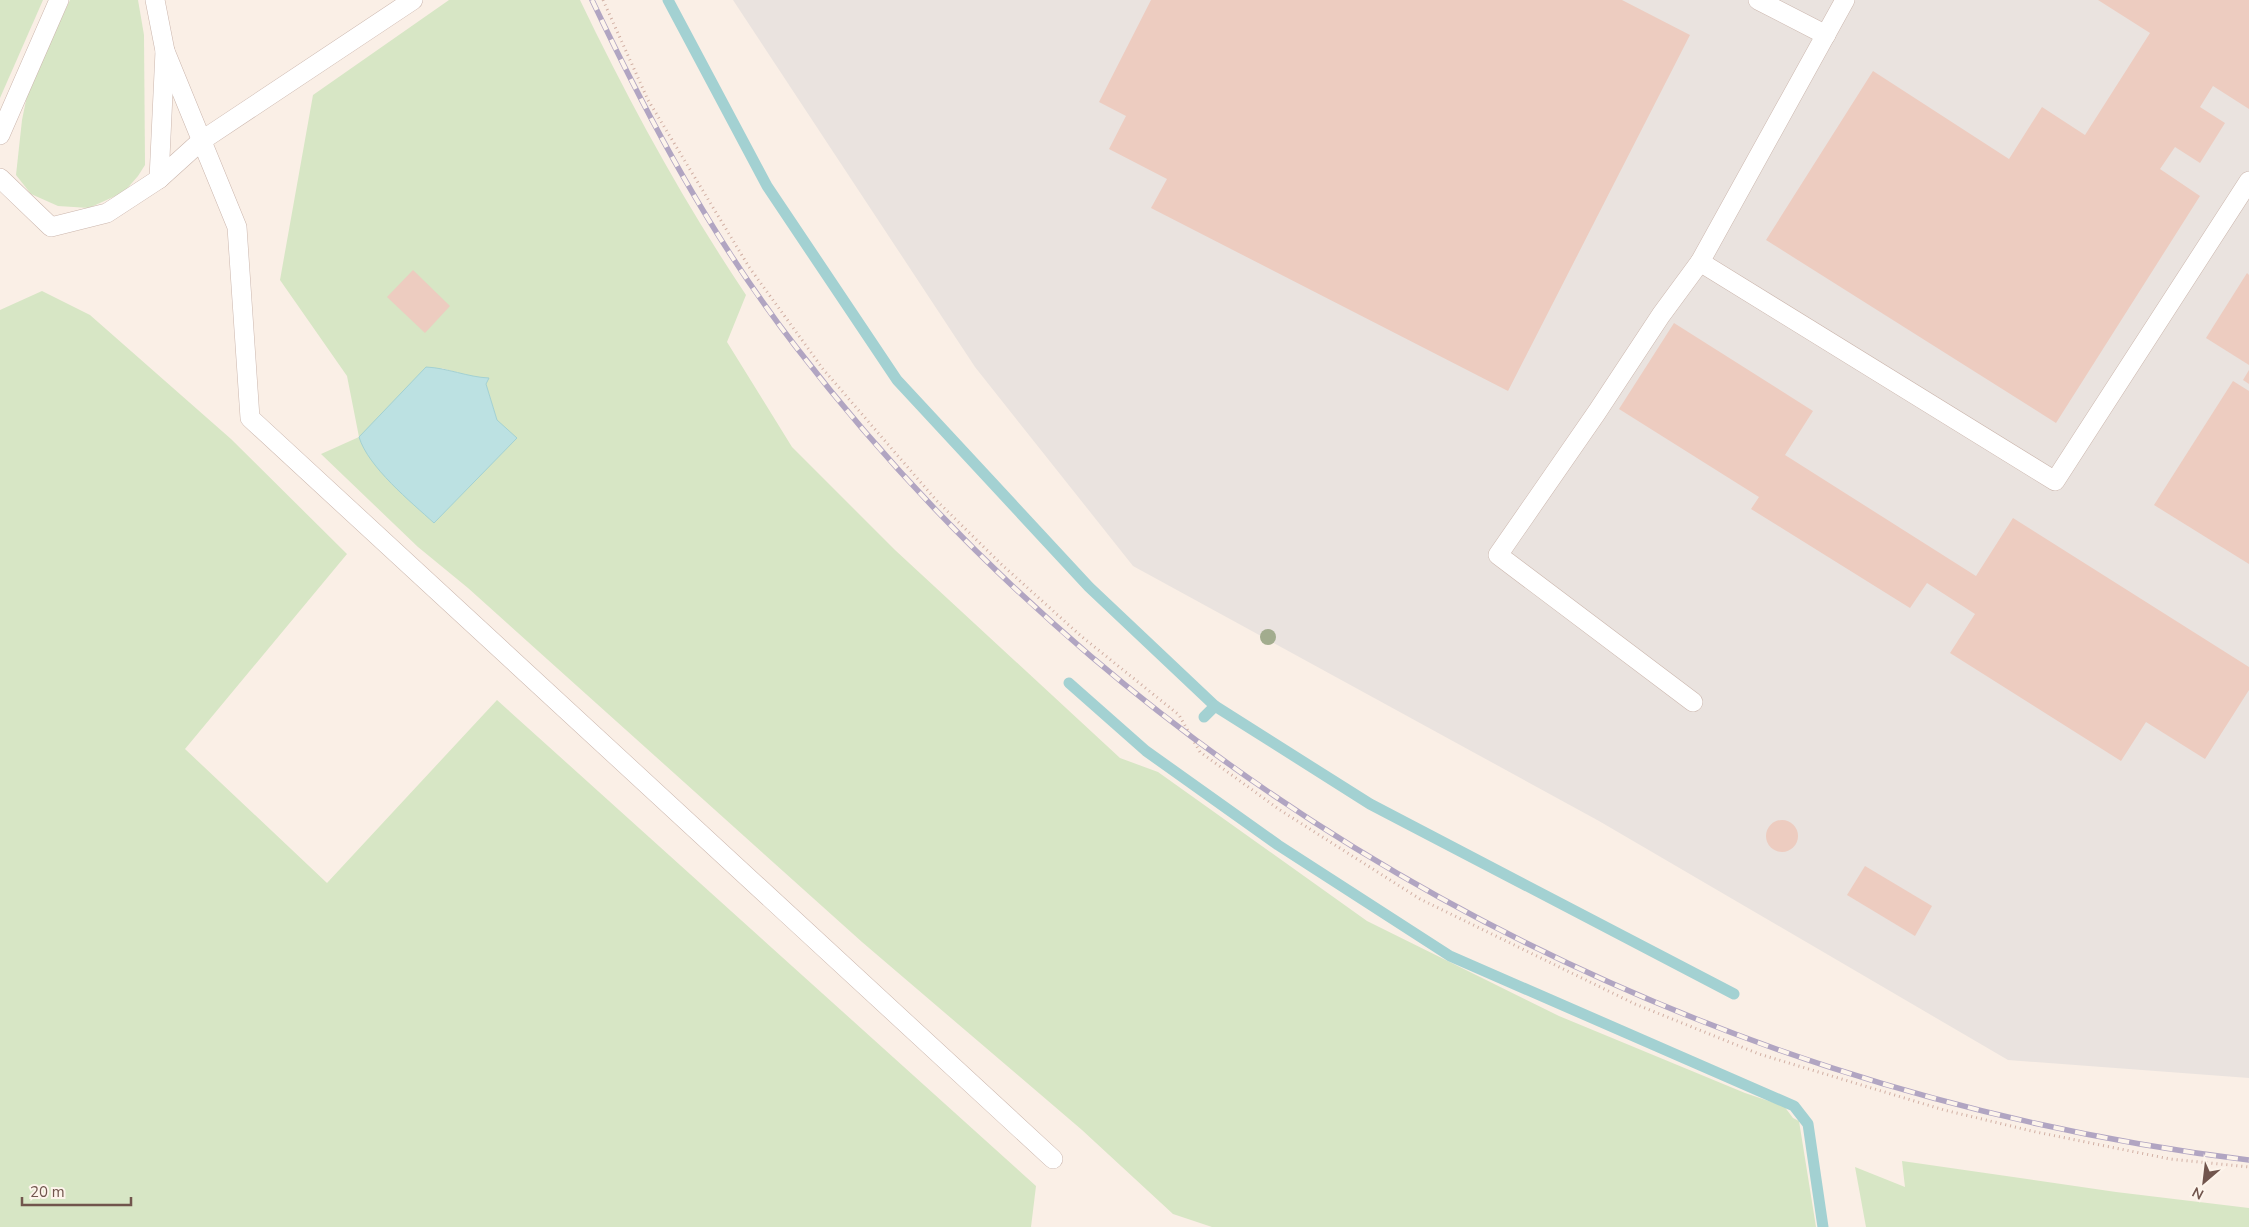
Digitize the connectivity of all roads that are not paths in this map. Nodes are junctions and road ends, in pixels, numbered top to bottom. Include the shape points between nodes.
1 (59, 0) edge
2 (155, 0) edge
3 (413, 0) edge
4 (1758, 0) edge
5 (1845, 0) edge
6 (1826, 35) junction
7 (165, 51) junction
8 (0, 135) edge
9 (201, 141) junction
10 (0, 178) edge
11 (159, 179) junction
12 (2249, 181) edge
13 (1700, 262) junction
14 (1694, 702) dead end
15 (1053, 1159) dead end

1 - 8 lane
2 - 7 lane
3 - 9 lane
4 - 6 lane
5 - 6 lane
6 - 13 lane
7 - 9 lane
7 - 11 lane
9 - 11 lane
9 - 15 lane via 237,227 250,418
10 - 11 lane via 51,227 107,213
12 - 13 lane via 2054,481
13 - 14 lane via 1498,555

